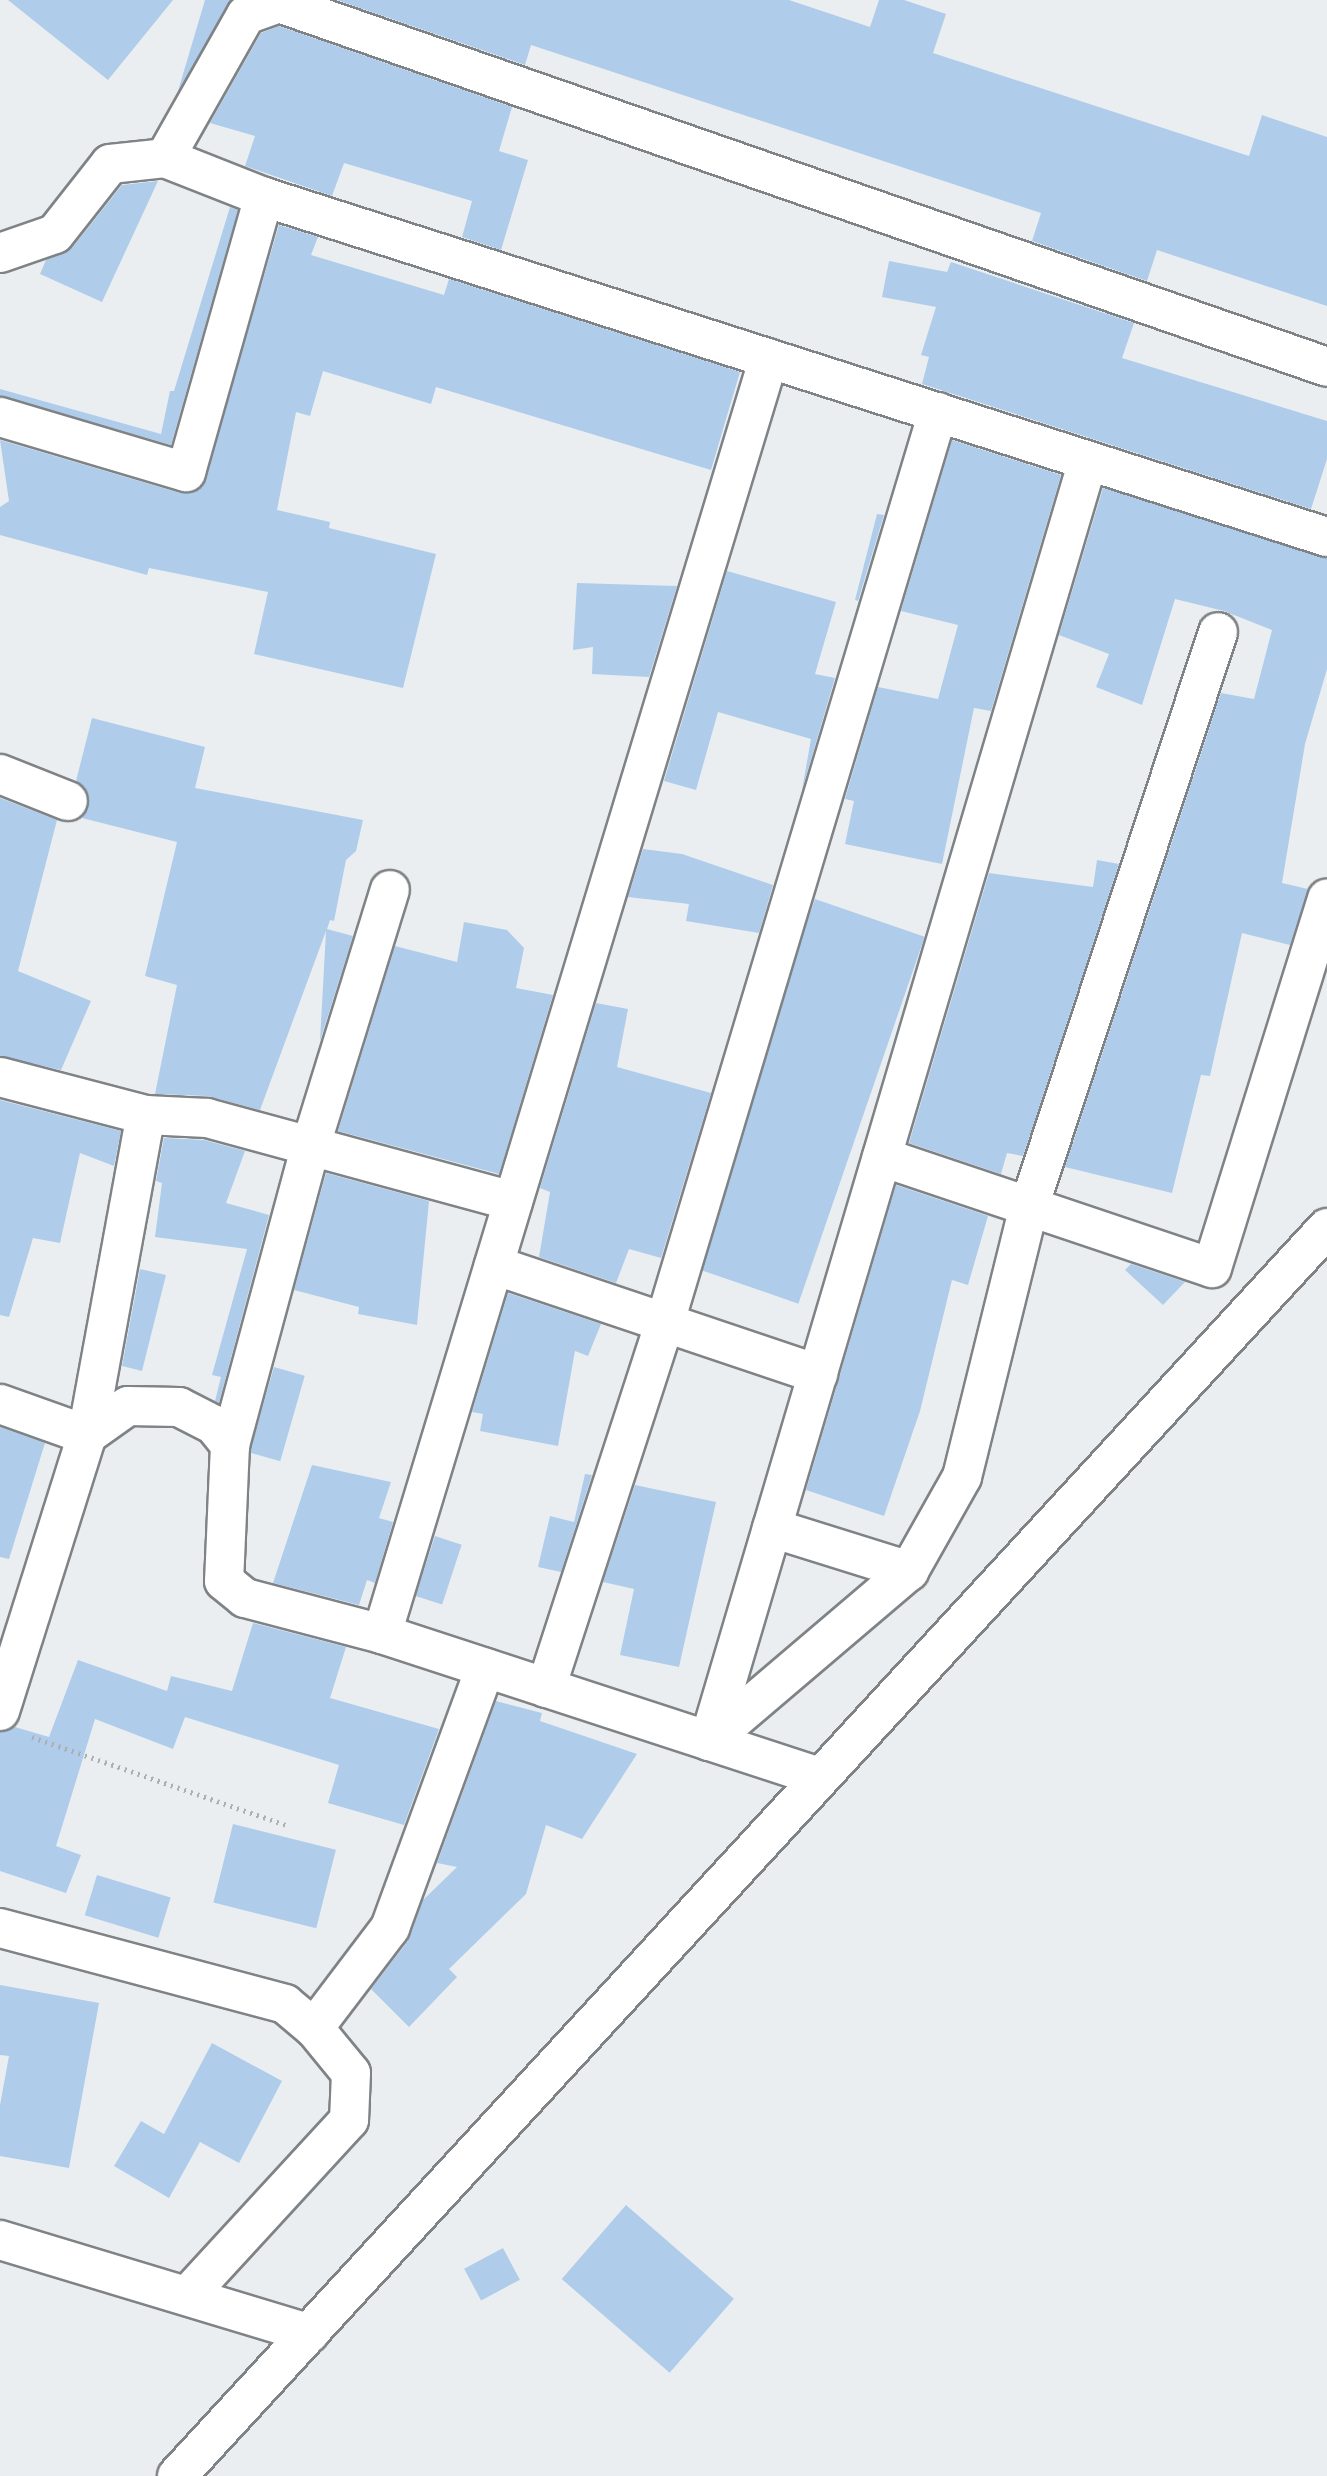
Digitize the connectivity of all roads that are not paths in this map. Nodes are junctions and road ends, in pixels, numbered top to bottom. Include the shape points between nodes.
1 (165, 158) junction
2 (264, 197) junction
3 (0, 253) edge
4 (769, 358) junction
5 (1327, 367) edge
6 (938, 412) junction
7 (0, 417) edge
8 (1088, 461) junction
9 (1327, 537) edge
10 (1218, 632) dead end
11 (0, 774) edge
12 (68, 801) dead end
13 (390, 890) dead end
14 (1327, 899) edge
15 (0, 1077) edge
16 (146, 1115) junction
17 (310, 1148) junction
18 (882, 1157) junction
19 (513, 1201) junction
20 (1029, 1207) junction
21 (1327, 1228) edge
22 (494, 1265) junction
23 (666, 1322) junction
24 (818, 1374) junction
25 (0, 1404) edge
26 (87, 1434) junction
27 (230, 1446) junction
28 (772, 1528) junction
29 (909, 1571) junction
30 (382, 1634) junction
31 (485, 1668) junction
32 (546, 1688) junction
33 (13, 1723) edge
34 (709, 1741) junction
35 (819, 1777) junction
36 (0, 1928) edge
37 (314, 2028) junction
38 (0, 2240) edge
39 (187, 2296) junction
40 (309, 2333) junction
41 (177, 2476) edge

1 - 2 street
1 - 3 street via 110,163 55,234
1 - 5 street via 246,15 279,3
2 - 4 street
2 - 7 street via 186,472
4 - 6 street
4 - 19 street
6 - 8 street
6 - 23 street
8 - 9 street
8 - 18 street
10 - 20 street
11 - 12 street
13 - 17 street
14 - 20 street via 1212,1268
15 - 16 street
16 - 17 street via 207,1118
16 - 26 street
17 - 19 street
17 - 27 street
18 - 20 street
18 - 24 street
19 - 22 street
20 - 29 street via 962,1478
21 - 35 street
22 - 23 street
22 - 30 street
23 - 24 street
23 - 32 street
24 - 28 street
25 - 26 street
26 - 27 street via 128,1406 179,1407 214,1425
26 - 33 street
27 - 30 street via 224,1581 245,1598
28 - 29 street
28 - 34 street
29 - 34 street
30 - 31 street
31 - 32 street
31 - 37 street via 390,1928
32 - 34 street
34 - 35 street
35 - 40 street
36 - 37 street via 285,2004
37 - 39 street via 351,2073 349,2120
38 - 39 street
39 - 40 street
40 - 41 street

